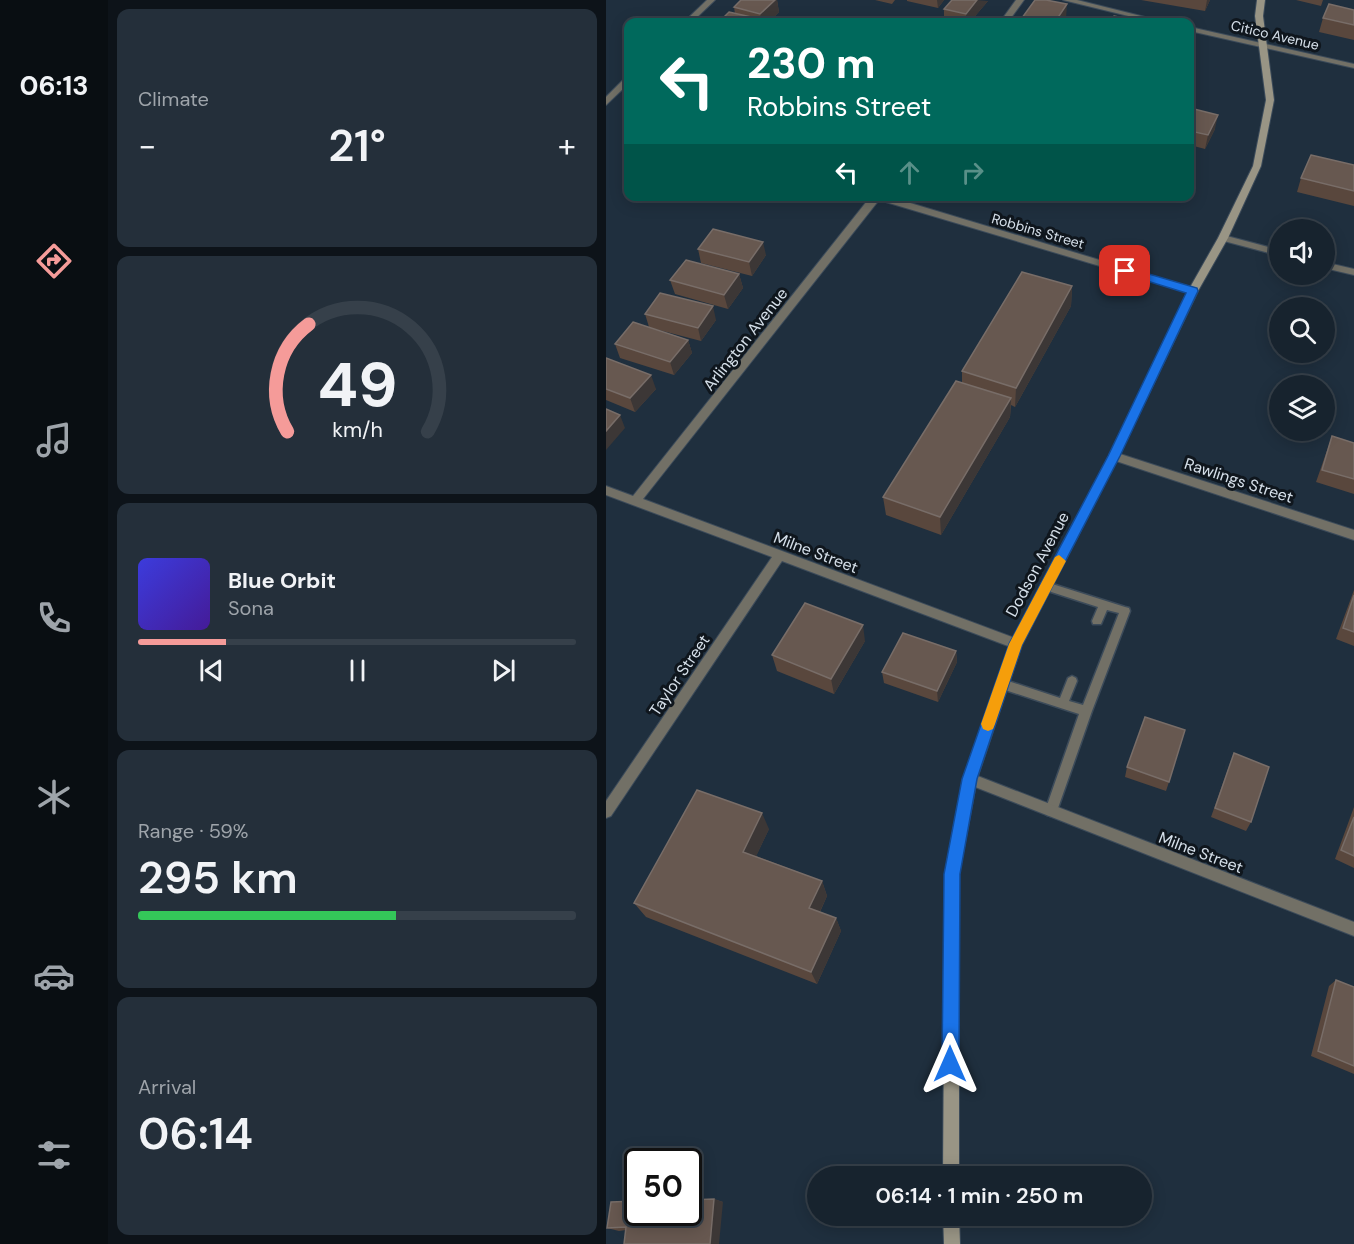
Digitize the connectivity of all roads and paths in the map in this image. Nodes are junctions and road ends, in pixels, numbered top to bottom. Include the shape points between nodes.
1 (711, 0) edge
2 (1020, 0) edge
3 (1067, 0) edge
4 (1261, 0) edge
5 (692, 18) edge
6 (1007, 18) edge
7 (1144, 18) edge
8 (1194, 30) edge
9 (1264, 47) junction
10 (1354, 66) edge
11 (624, 84) edge
12 (606, 102) edge
13 (873, 201) edge
14 (889, 201) edge
15 (1223, 238) junction
16 (1269, 250) edge
17 (1335, 268) edge
18 (1354, 272) edge
19 (1193, 291) junction
20 (1114, 456) junction
21 (606, 490) edge
22 (636, 500) junction
23 (1354, 535) edge
24 (779, 556) junction
25 (1046, 586) junction
26 (1104, 605) junction
27 (1097, 621) dead end
28 (1016, 644) junction
29 (1072, 681) dead end
30 (1002, 684) junction
31 (1063, 703) junction
32 (1086, 711) junction
33 (970, 779) junction
34 (1051, 811) junction
35 (606, 812) edge
36 (1354, 929) edge
37 (951, 1166) edge
38 (951, 1226) edge
39 (952, 1244) edge

1 - 5 street
2 - 6 street
3 - 7 street
4 - 9 main road, Dodson Avenue via 1259,16
8 - 9 street, Citico Avenue
9 - 10 street, Citico Avenue
9 - 15 main road, Dodson Avenue via 1270,100 1257,166
11 - 12 street
13 - 22 street, Arlington Avenue
14 - 19 street, Robbins Street
15 - 16 street
15 - 19 main road, Dodson Avenue
17 - 18 street
19 - 20 main road, Dodson Avenue
20 - 23 street, Rawlings Street
20 - 25 main road, Dodson Avenue
21 - 22 street, Milne Street
22 - 24 street, Milne Street
24 - 28 street, Milne Street
24 - 35 street, Taylor Street
25 - 26 lane
25 - 28 main road, Dodson Avenue
26 - 27 lane
26 - 32 lane via 1125,611
28 - 30 main road, Dodson Avenue
29 - 31 lane
30 - 31 lane
30 - 33 main road, Dodson Avenue
31 - 32 lane
32 - 34 lane
33 - 34 street, Milne Street
33 - 37 main road, Dodson Avenue via 952,874
34 - 36 street, Milne Street
38 - 39 main road

